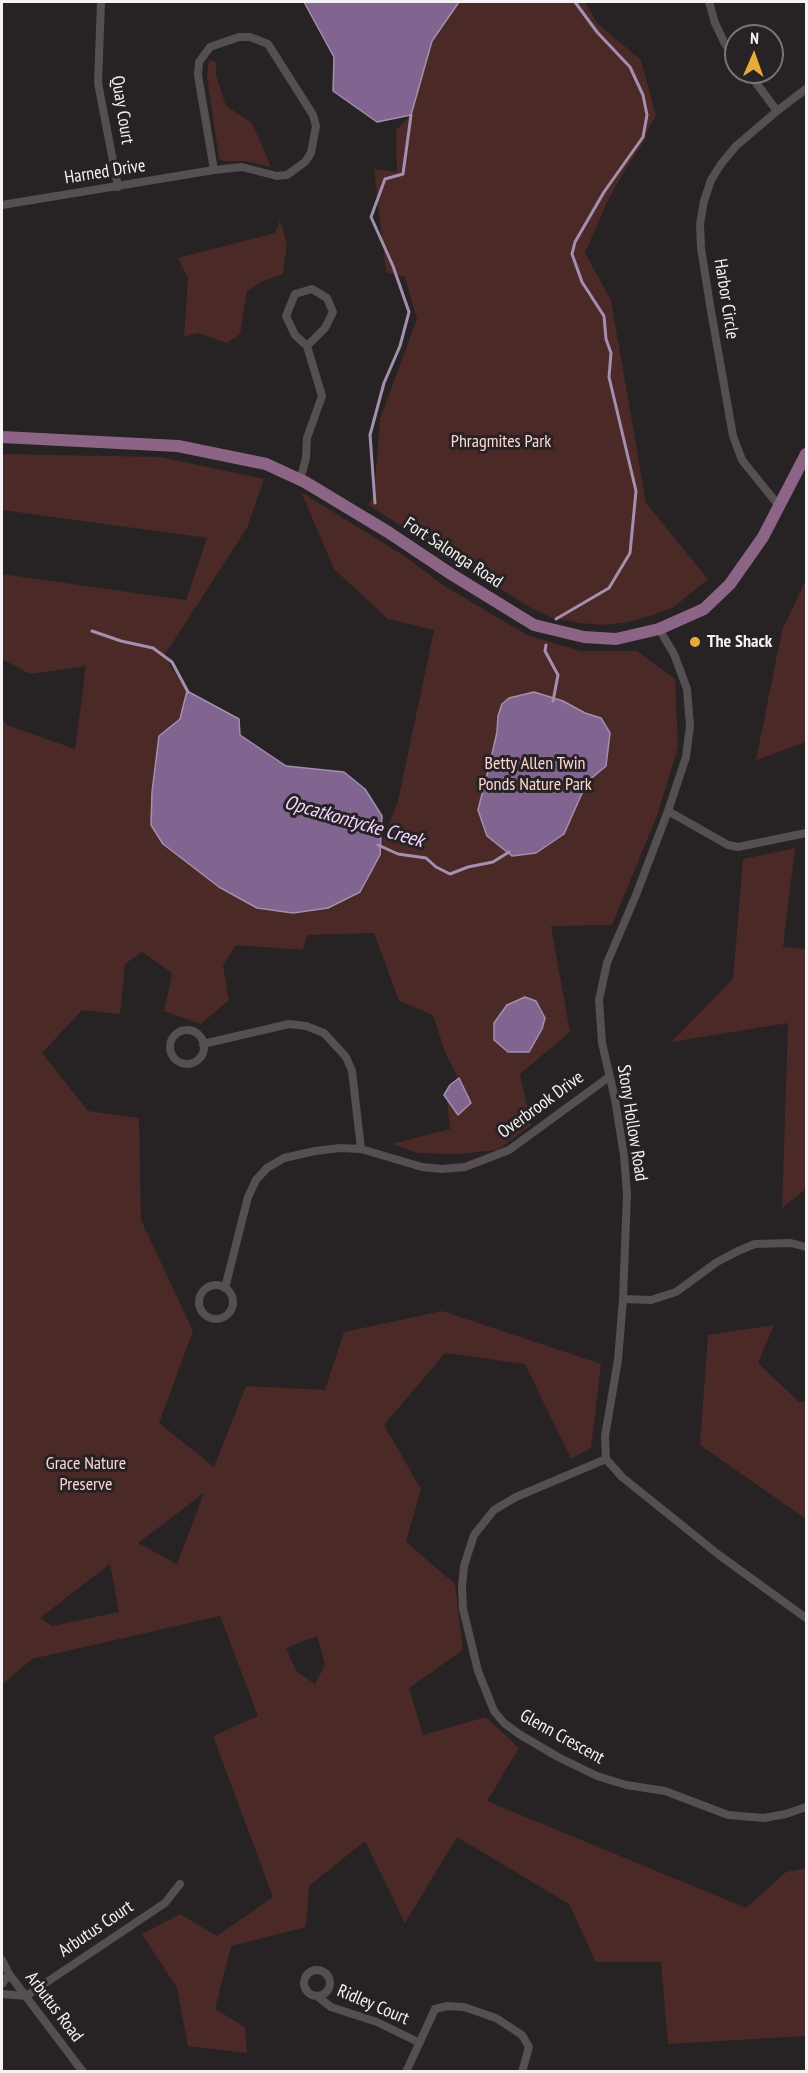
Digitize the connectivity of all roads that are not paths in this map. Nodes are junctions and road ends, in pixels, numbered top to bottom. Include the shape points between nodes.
1 (101, 2) edge
2 (709, 2) edge
3 (724, 42) edge
4 (757, 84) edge
5 (807, 89) edge
6 (777, 111) junction
7 (214, 170) junction
8 (118, 187) junction
9 (2, 205) edge
10 (307, 346) junction
11 (2, 437) edge
12 (807, 454) edge
13 (300, 480) junction
14 (778, 506) junction
15 (659, 629) junction
16 (668, 811) junction
17 (807, 833) edge
18 (203, 1044) junction
19 (609, 1077) junction
20 (361, 1149) junction
21 (807, 1247) edge
22 (225, 1288) junction
23 (623, 1299) junction
24 (606, 1459) junction
25 (807, 1618) edge
26 (807, 1808) edge
27 (180, 1884) dead end
28 (2, 1960) edge
29 (9, 1974) junction
30 (2, 1984) edge
31 (2, 1994) edge
32 (26, 1995) junction
33 (317, 1996) dead end
34 (418, 2042) junction
35 (83, 2072) edge
36 (406, 2072) edge
37 (522, 2072) edge

1 - 8 street, Quay Court via 98,83
2 - 3 street
4 - 6 street
5 - 6 street, Harbor Circle
6 - 14 street, Harbor Circle via 721,164 711,180 700,224 734,436 742,460
7 - 7 street, Harned Drive via 242,167 287,175 311,153 316,126 313,115 274,51 259,40 239,37 224,41 210,47 199,63
7 - 8 street, Harned Drive
8 - 9 street, Harned Drive
10 - 10 street via 286,316 295,294 312,289 327,298 333,312 326,328
10 - 13 street via 322,396 307,438
11 - 13 main road, Fort Salonga Road via 178,446 266,464
12 - 14 main road, Fort Salonga Road
13 - 15 main road, Fort Salonga Road via 534,625 584,638 616,639
14 - 15 main road, Fort Salonga Road via 763,537 730,584 704,609
15 - 16 street, Stony Hollow Road via 674,654 687,689 690,726 686,757
16 - 17 street via 738,848
16 - 19 street, Stony Hollow Road via 607,963 599,1000
18 - 18 street via 193,1032 183,1031 171,1041 170,1053 182,1064 194,1063 202,1055
18 - 20 street via 289,1024 324,1033 346,1057 352,1071
19 - 20 street, Overbrook Drive via 508,1150 465,1167 422,1167
19 - 23 street, Stony Hollow Road via 627,1194
20 - 22 street, Overbrook Drive via 315,1151 284,1158 267,1168 248,1197
21 - 23 street via 791,1243 755,1244 717,1262 676,1292 651,1300
22 - 22 street, Overbrook Drive via 214,1285 204,1290 199,1305 204,1315 220,1319 230,1313 233,1299
23 - 24 street, Stony Hollow Road via 605,1436
24 - 25 street via 719,1555
24 - 26 street, Glenn Crescent via 516,1497 494,1510 474,1535 464,1566 463,1609 478,1671 494,1711 519,1734 558,1757 626,1785 665,1791 728,1815 764,1818
27 - 32 street, Arbutus Court via 165,1903
28 - 29 street, Arbutus Road
29 - 30 street
29 - 32 street, Arbutus Road
31 - 32 street
32 - 35 street, Arbutus Road
33 - 34 street, Ridley Court via 331,2007 377,2022
34 - 36 street
34 - 37 street via 435,2008 479,2011 522,2036 529,2047

